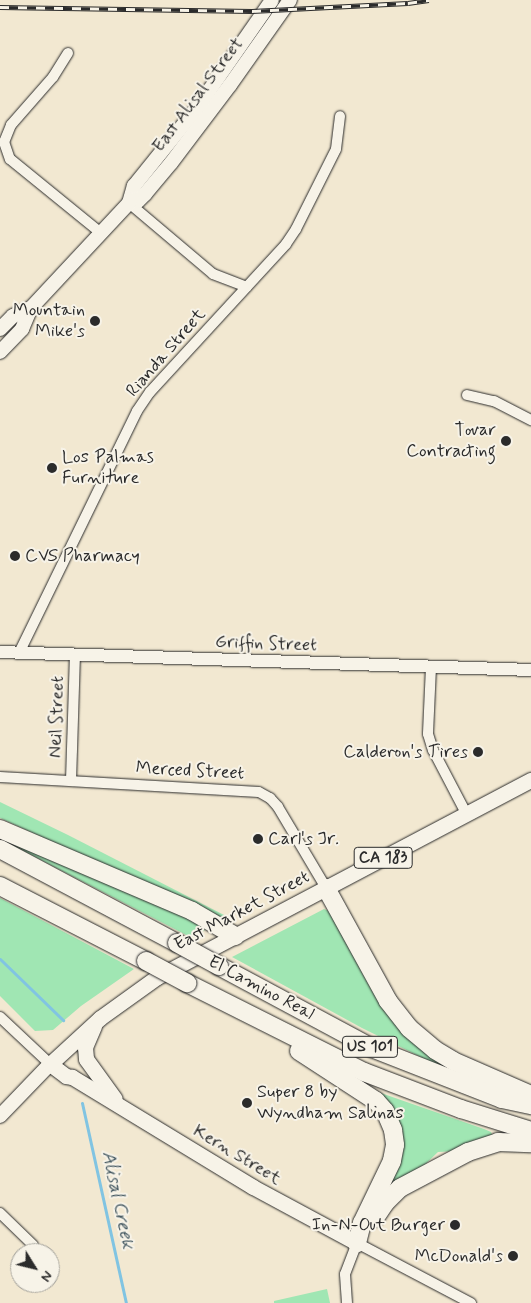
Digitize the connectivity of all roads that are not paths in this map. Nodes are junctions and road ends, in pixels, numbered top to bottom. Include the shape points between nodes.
1 (272, 0) edge
2 (290, 0) edge
3 (68, 53) dead end
4 (340, 116) dead end
5 (129, 203) junction
6 (101, 233) junction
7 (247, 286) junction
8 (31, 308) junction
9 (0, 329) edge
10 (0, 352) edge
11 (467, 395) dead end
12 (531, 420) edge
13 (0, 652) edge
14 (19, 653) junction
15 (75, 655) junction
16 (432, 667) junction
17 (531, 670) edge
18 (0, 777) edge
19 (531, 780) edge
20 (71, 781) junction
21 (466, 813) junction
22 (0, 829) edge
23 (0, 850) edge
24 (0, 886) edge
25 (326, 888) junction
26 (235, 936) junction
27 (226, 1002) junction
28 (0, 1017) edge
29 (100, 1018) junction
30 (50, 1064) junction
31 (531, 1095) edge
32 (531, 1105) edge
33 (123, 1108) junction
34 (0, 1116) edge
35 (531, 1131) edge
36 (531, 1143) edge
37 (0, 1213) edge
38 (31, 1243) edge
39 (357, 1243) junction
40 (347, 1303) edge
41 (471, 1303) edge

1 - 5 main road, East Alisal Street via 197,108 134,186
2 - 5 main road, East Alisal Street via 230,86 170,163 138,201
3 - 6 street via 53,77 10,125 4,142 10,159
4 - 7 street, Rianda Street via 336,148 296,229
5 - 6 main road, East Alisal Street
5 - 7 street via 213,274
6 - 8 main road, East Alisal Street
7 - 14 street, Rianda Street via 156,385 137,411
8 - 9 main road, East Alisal Street via 13,316
8 - 10 main road, East Alisal Street via 22,329
11 - 12 street via 494,402
13 - 14 street, Griffin Street
14 - 15 street, Griffin Street
15 - 16 street, Griffin Street
15 - 20 street, Neil Street
16 - 17 street, Griffin Street
16 - 21 street via 428,734
18 - 20 street, Merced Street
19 - 21 main road, East Market Street / CA 183
20 - 25 street, Merced Street via 259,792 278,806
21 - 25 main road, East Market Street / CA 183
22 - 26 highway via 192,911
23 - 32 highway, El Camino Real / US 101, bridge via 372,1048 502,1099
24 - 27 highway, El Camino Real / US 101, bridge
25 - 26 main road, East Market Street / CA 183
25 - 31 highway via 388,1001 409,1028 453,1061
26 - 29 main road, East Market Street / CA 183 via 157,977
27 - 35 highway, El Camino Real / US 101 via 364,1072 460,1109
27 - 39 highway via 370,1096 385,1111 393,1130 394,1153 389,1170 362,1223
28 - 30 street, Kern Street
29 - 30 main road, East Market Street / CA 183
29 - 33 main road via 87,1041 85,1056
30 - 33 main road, Kern Street
30 - 34 main road, East Market Street
33 - 39 main road, Kern Street via 286,1206
36 - 39 highway via 504,1141 479,1147 400,1188 385,1203
37 - 38 street
39 - 40 street via 345,1274
39 - 41 street, Kern Street

